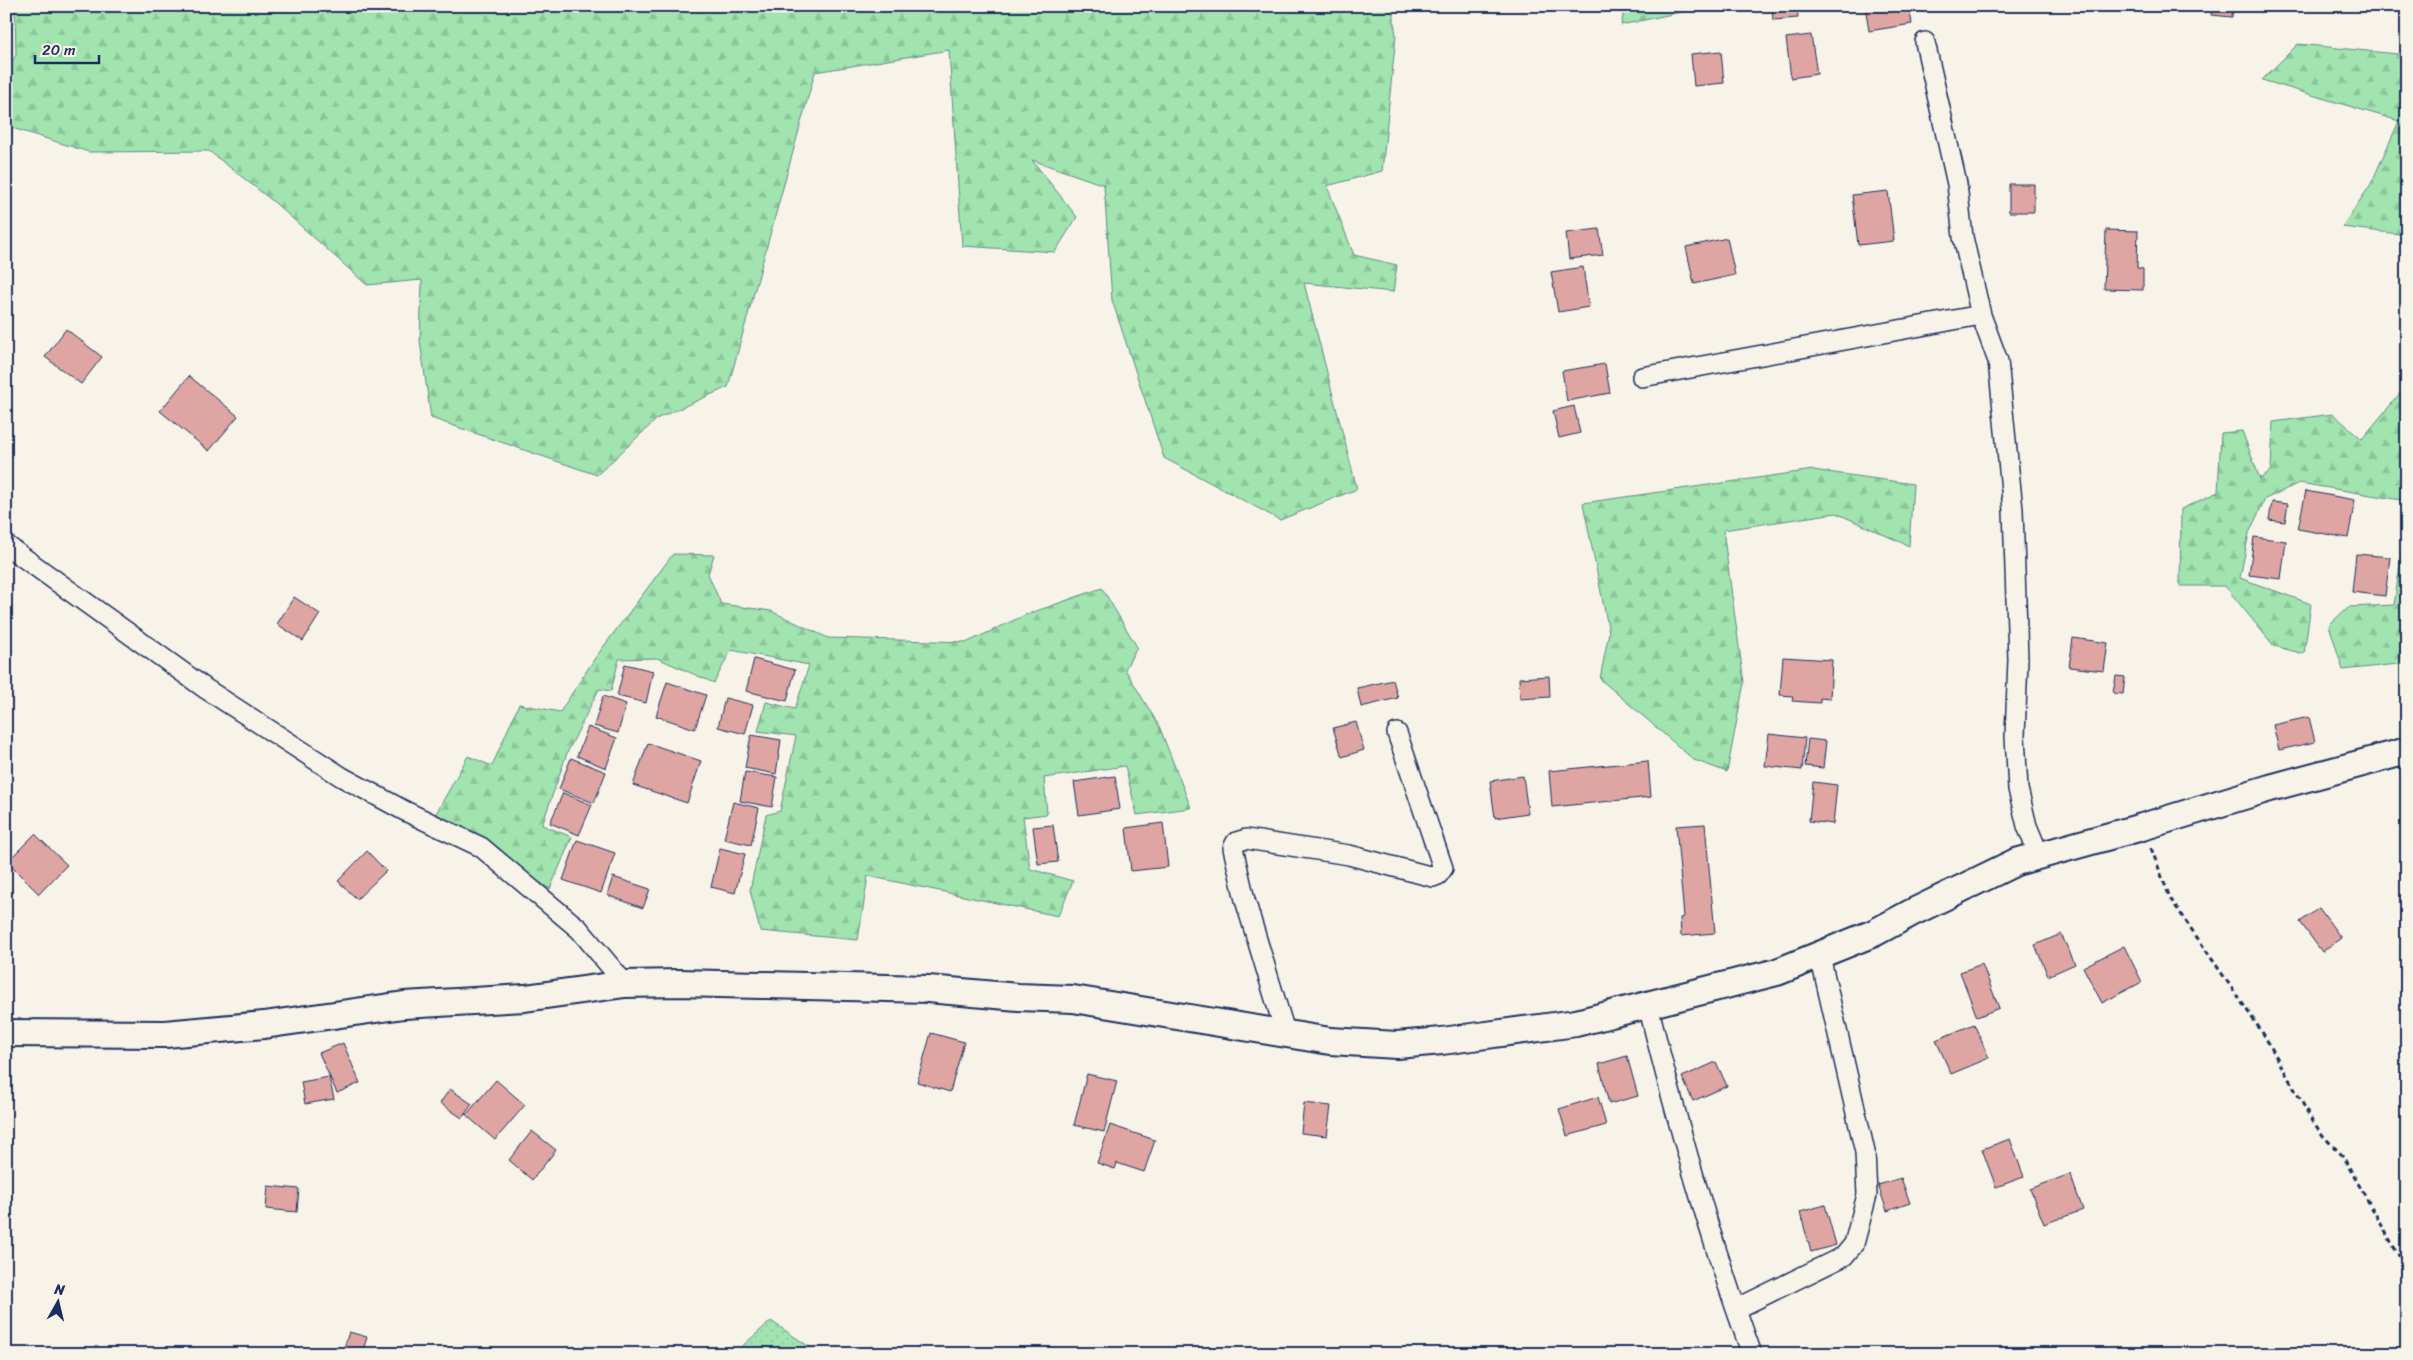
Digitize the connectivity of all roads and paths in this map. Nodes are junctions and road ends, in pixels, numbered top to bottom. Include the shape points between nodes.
1 (1925, 42) dead end
2 (1981, 315) junction
3 (1642, 378) dead end
4 (6, 545) edge
5 (1397, 733) dead end
6 (2407, 751) edge
7 (2142, 827) junction
8 (2039, 856) junction
9 (1820, 956) junction
10 (624, 984) junction
11 (1648, 1005) junction
12 (6, 1033) edge
13 (1286, 1035) junction
14 (2407, 1270) edge
15 (1736, 1309) junction
16 (1752, 1354) edge

1 - 2 street via 1957,184 1963,237
2 - 3 street
2 - 8 street via 1998,361 2013,510 2018,789
4 - 10 street via 206,689 342,777 481,847 579,929
5 - 13 street via 1443,868 1438,875 1433,877 1349,855 1246,839 1236,842 1233,848 1245,900
6 - 7 street
7 - 8 street
7 - 14 path via 2170,898 2264,1035 2312,1120 2342,1155
8 - 9 street via 2016,862 1874,933
9 - 11 street via 1777,972
9 - 15 street via 1865,1152 1867,1195 1854,1244 1844,1256
10 - 12 street via 525,998 373,1008 264,1026 165,1034
10 - 13 street via 679,982 928,989 1073,999
11 - 13 street via 1576,1023 1442,1042 1397,1045 1351,1043
11 - 15 street via 1675,1115
15 - 16 street

